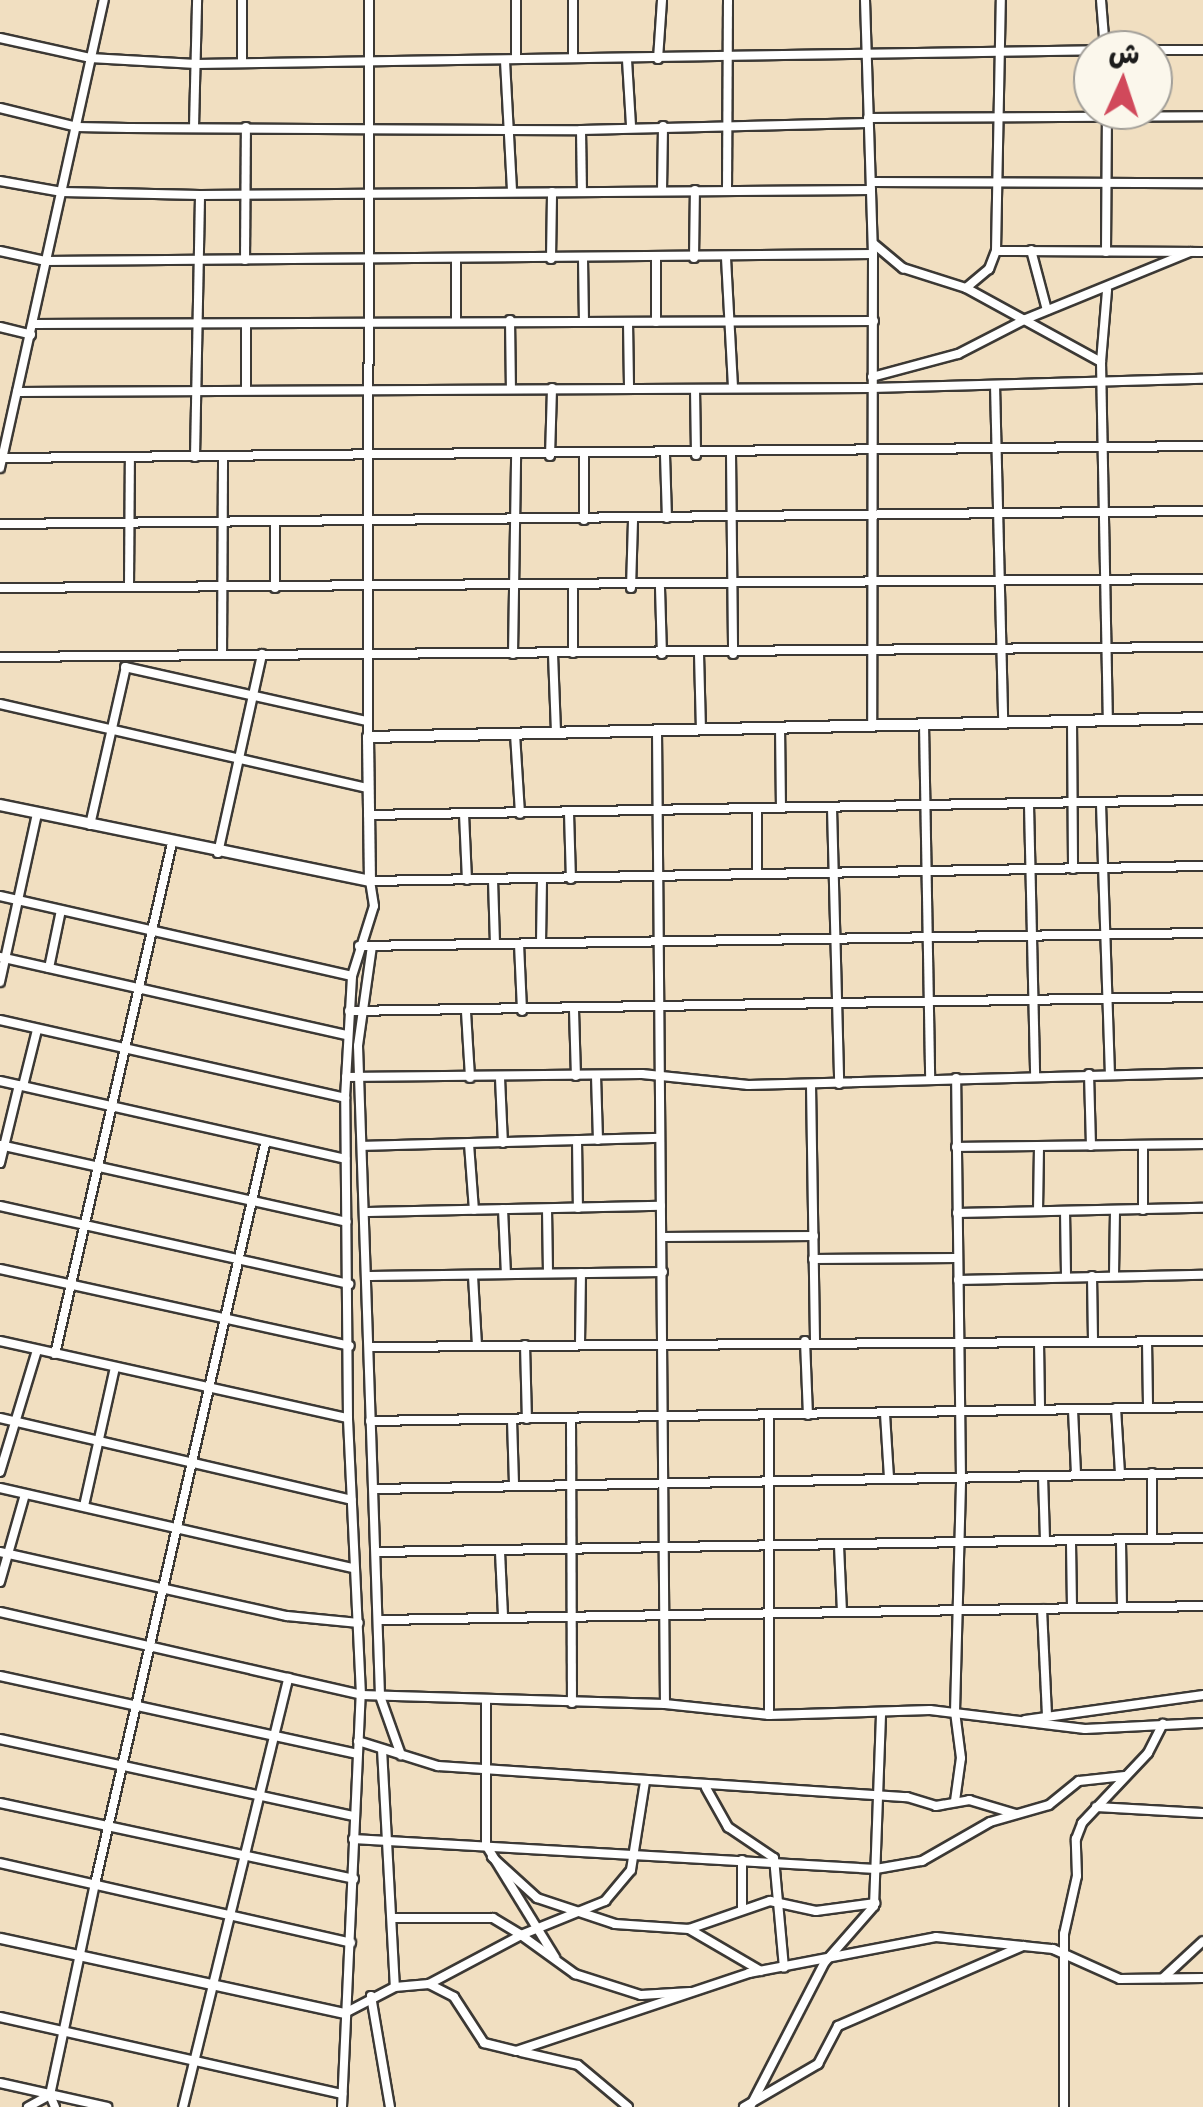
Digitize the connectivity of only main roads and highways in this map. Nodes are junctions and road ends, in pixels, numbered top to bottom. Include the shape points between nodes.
1 (1203, 718) edge
2 (0, 805) edge

1 - 2 main road via 368,737 370,882

